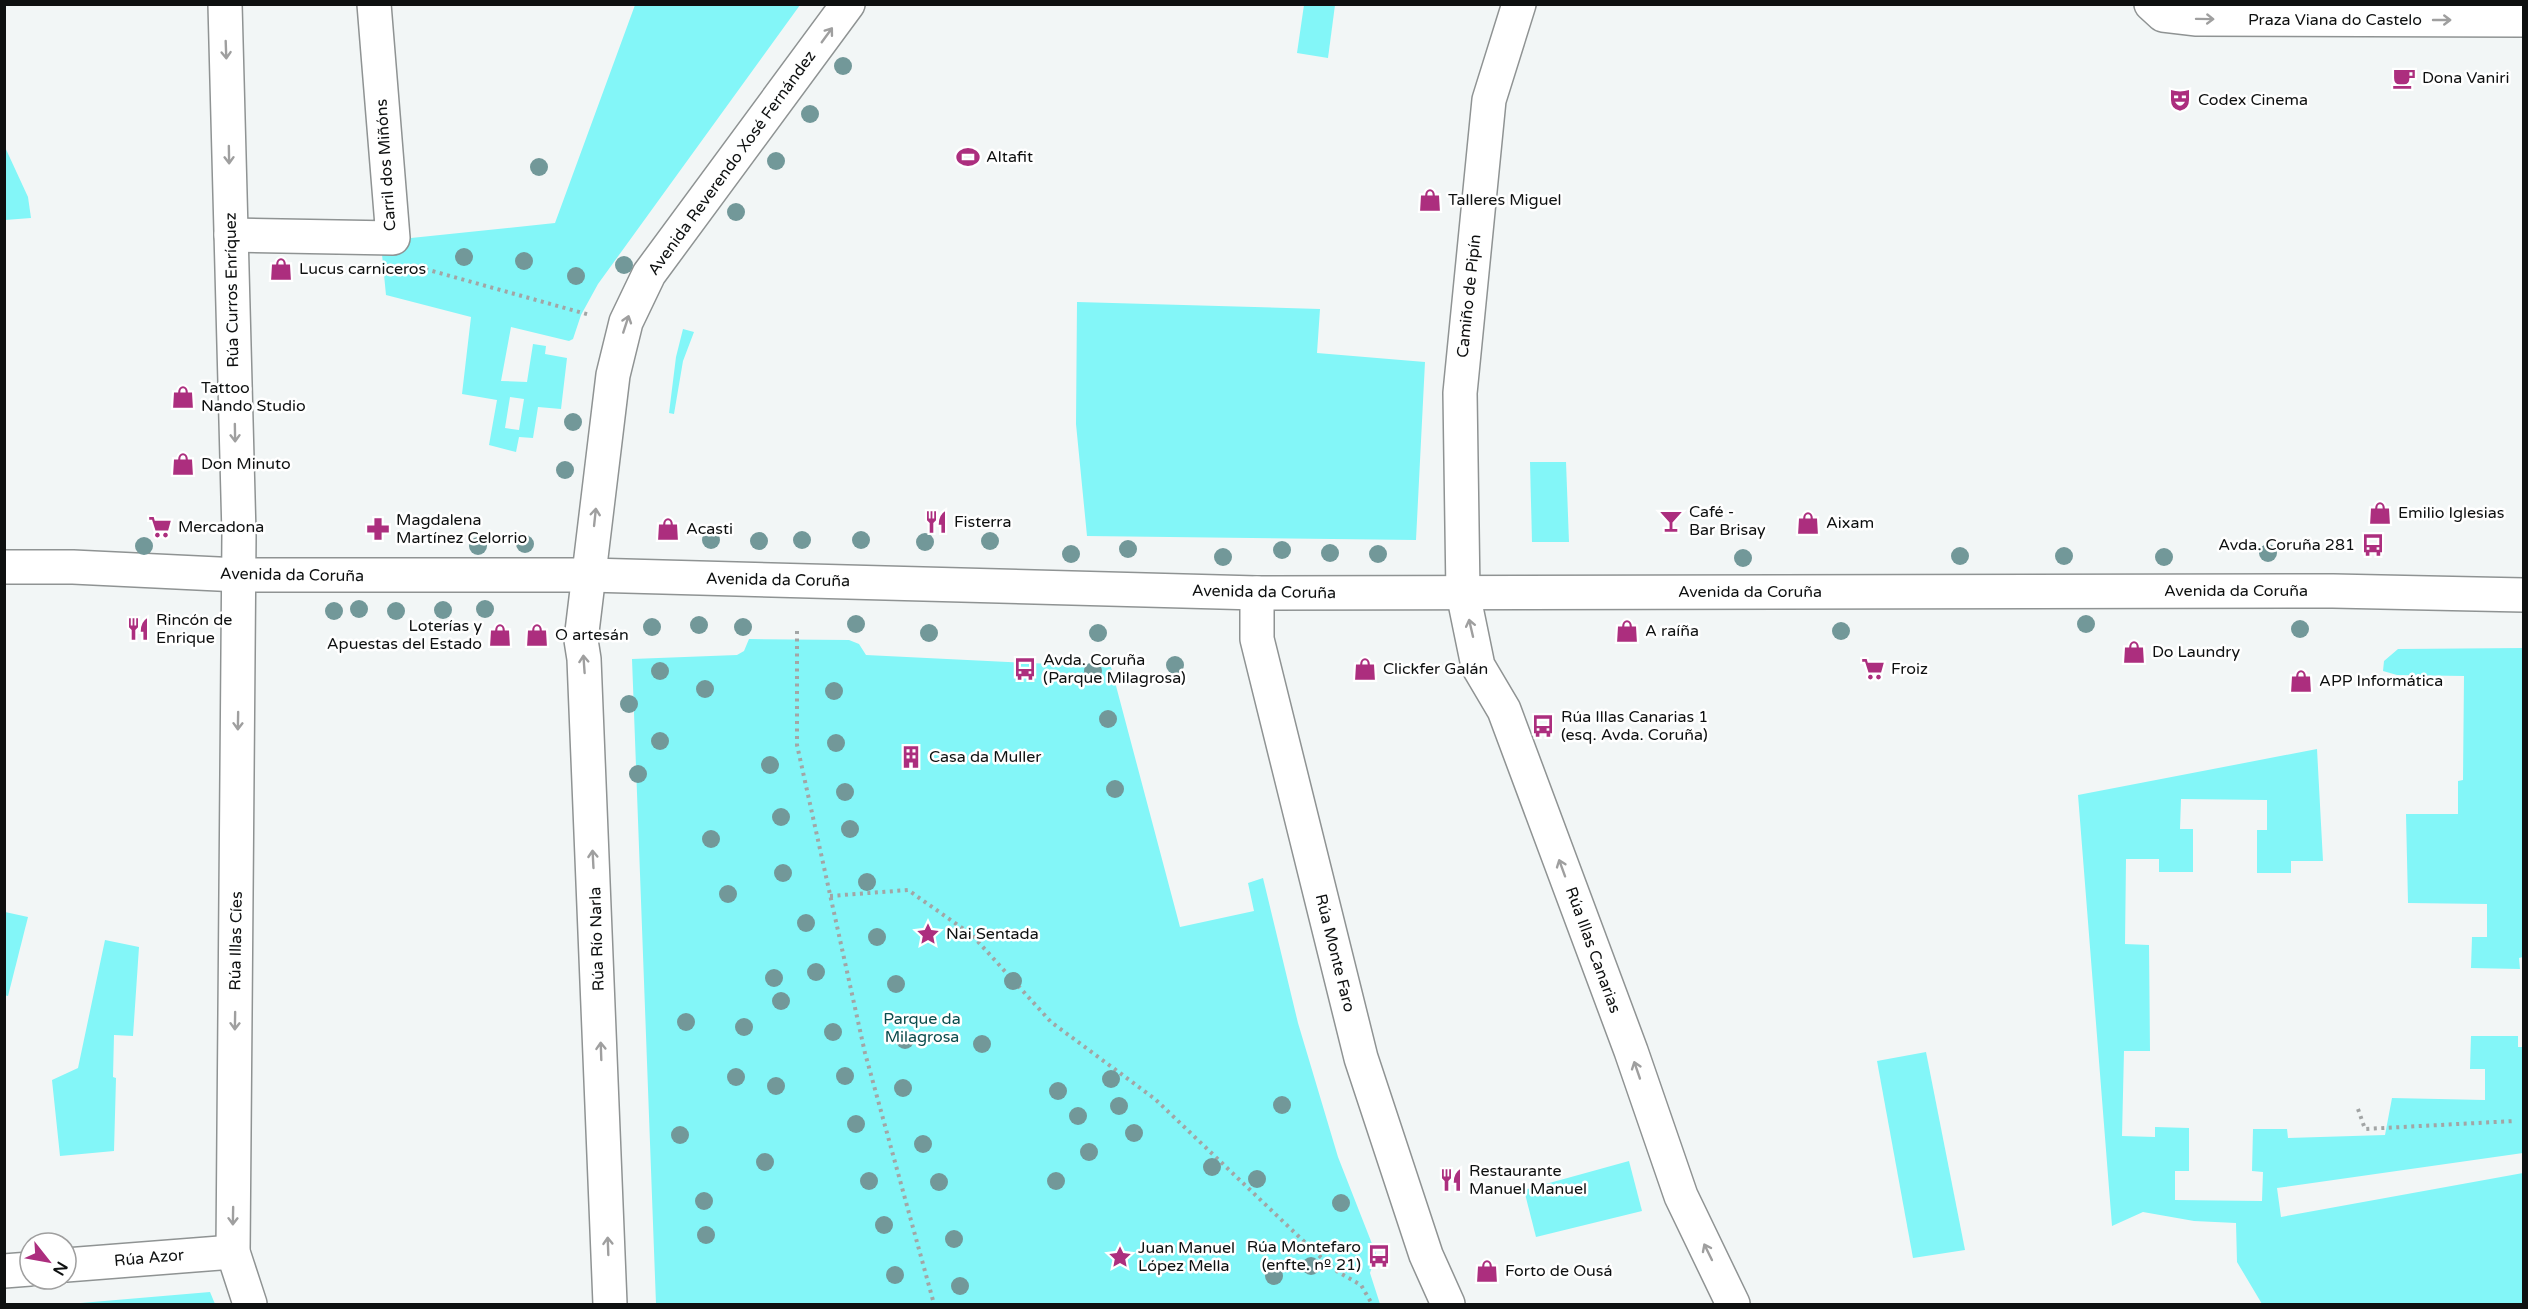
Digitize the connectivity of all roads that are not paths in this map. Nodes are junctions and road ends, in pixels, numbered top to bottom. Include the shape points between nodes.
1 (225, 4) edge
2 (374, 4) edge
3 (848, 4) edge
4 (1519, 4) edge
5 (2151, 4) edge
6 (2523, 20) edge
7 (231, 236) junction
8 (4, 567) edge
9 (239, 575) junction
10 (589, 575) junction
11 (1257, 593) junction
12 (1463, 593) junction
13 (2523, 595) edge
14 (233, 1252) junction
15 (78, 1264) edge
16 (250, 1305) edge
17 (610, 1305) edge
18 (1448, 1305) edge
19 (1733, 1305) edge

1 -> 7 street, Rúa Curros Enríquez
2 - 7 street, Carril dos Miñóns via 393,238
10 -> 3 street, Avenida Reverendo Xosé Fernández via 613,375 626,322 649,274
4 - 12 street, Camiño de Pipín via 1489,100 1460,393
5 -> 6 street, Praza Viana do Castelo via 2163,15 2197,19
7 -> 9 street, Rúa Curros Enríquez
8 - 9 street, Avenida da Coruña
9 - 10 street, Avenida da Coruña
9 -> 14 street, Rúa Illas Cíes
10 - 11 street, Avenida da Coruña
17 -> 10 street, Rúa Río Narla via 581,639
11 - 12 street, Avenida da Coruña
11 - 18 street, Rúa Monte Faro via 1257,639 1361,1058 1426,1255
12 - 13 street, Avenida da Coruña via 2333,591
19 -> 12 street, Rúa Illas Canarias via 1681,1196 1504,710 1478,666
14 - 15 street, Rúa Azor
14 - 16 street, Rúa Illas Cíes

